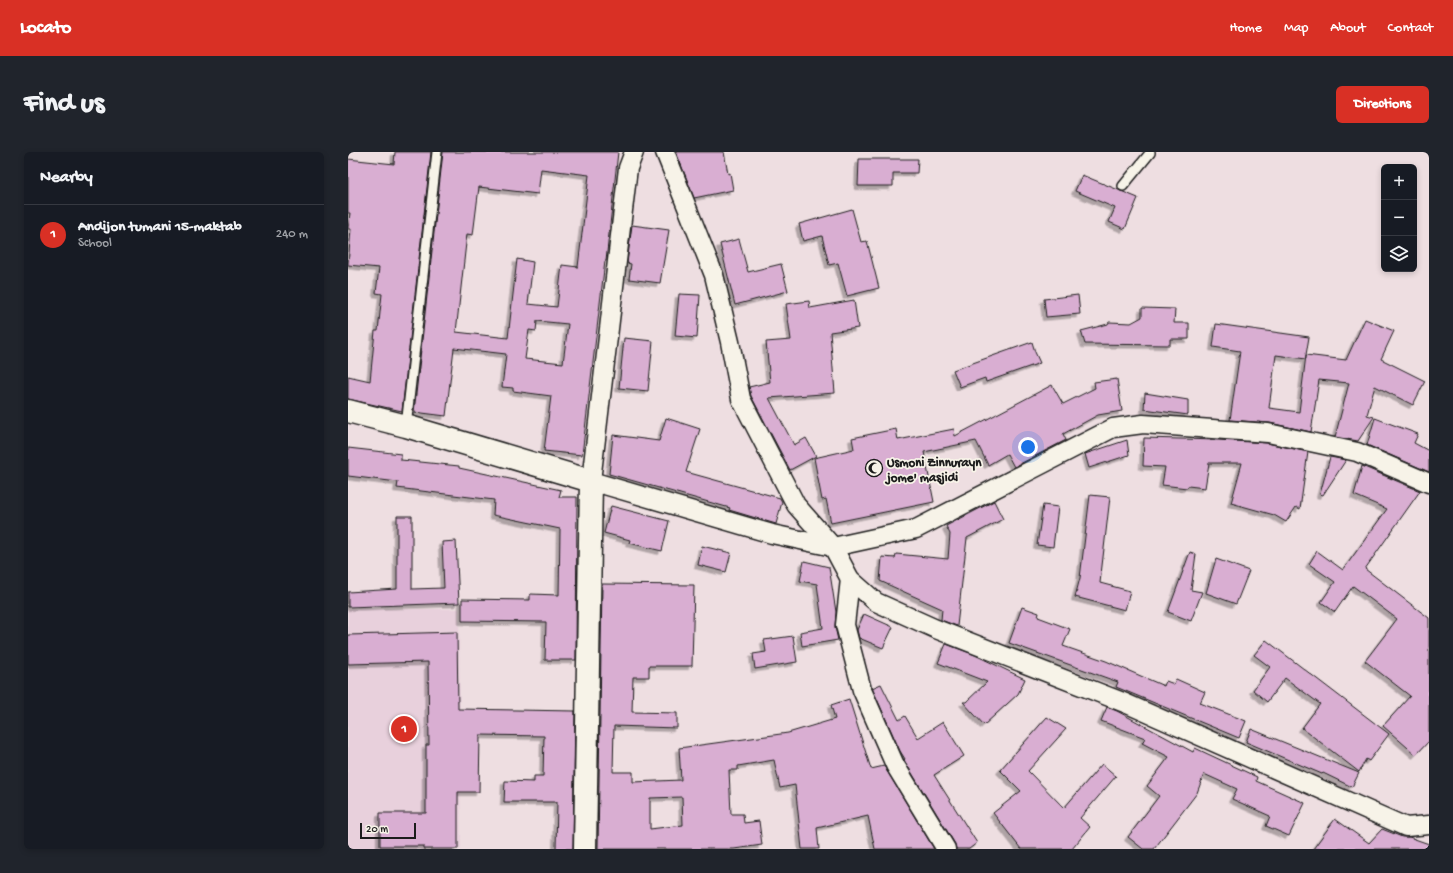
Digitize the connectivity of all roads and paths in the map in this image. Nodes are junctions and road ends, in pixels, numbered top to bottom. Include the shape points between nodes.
1 (437, 152) edge
2 (634, 152) edge
3 (665, 152) edge
4 (1150, 152) edge
5 (1124, 186) dead end
6 (348, 411) edge
7 (406, 426) junction
8 (591, 481) junction
9 (1429, 483) edge
10 (832, 547) junction
11 (850, 579) junction
12 (1428, 829) edge
13 (585, 849) edge
14 (946, 849) edge

1 - 7 lane
2 - 8 street via 628,168
3 - 10 street via 714,275 741,399 796,505
4 - 5 lane
6 - 7 street
7 - 8 street
8 - 10 street via 772,534
8 - 13 street
9 - 10 street via 1357,452 1268,433 1143,424 1113,428 916,529
10 - 11 street
11 - 12 street via 876,602 936,629 1125,703 1406,827
11 - 14 street via 845,625 862,690 895,765

